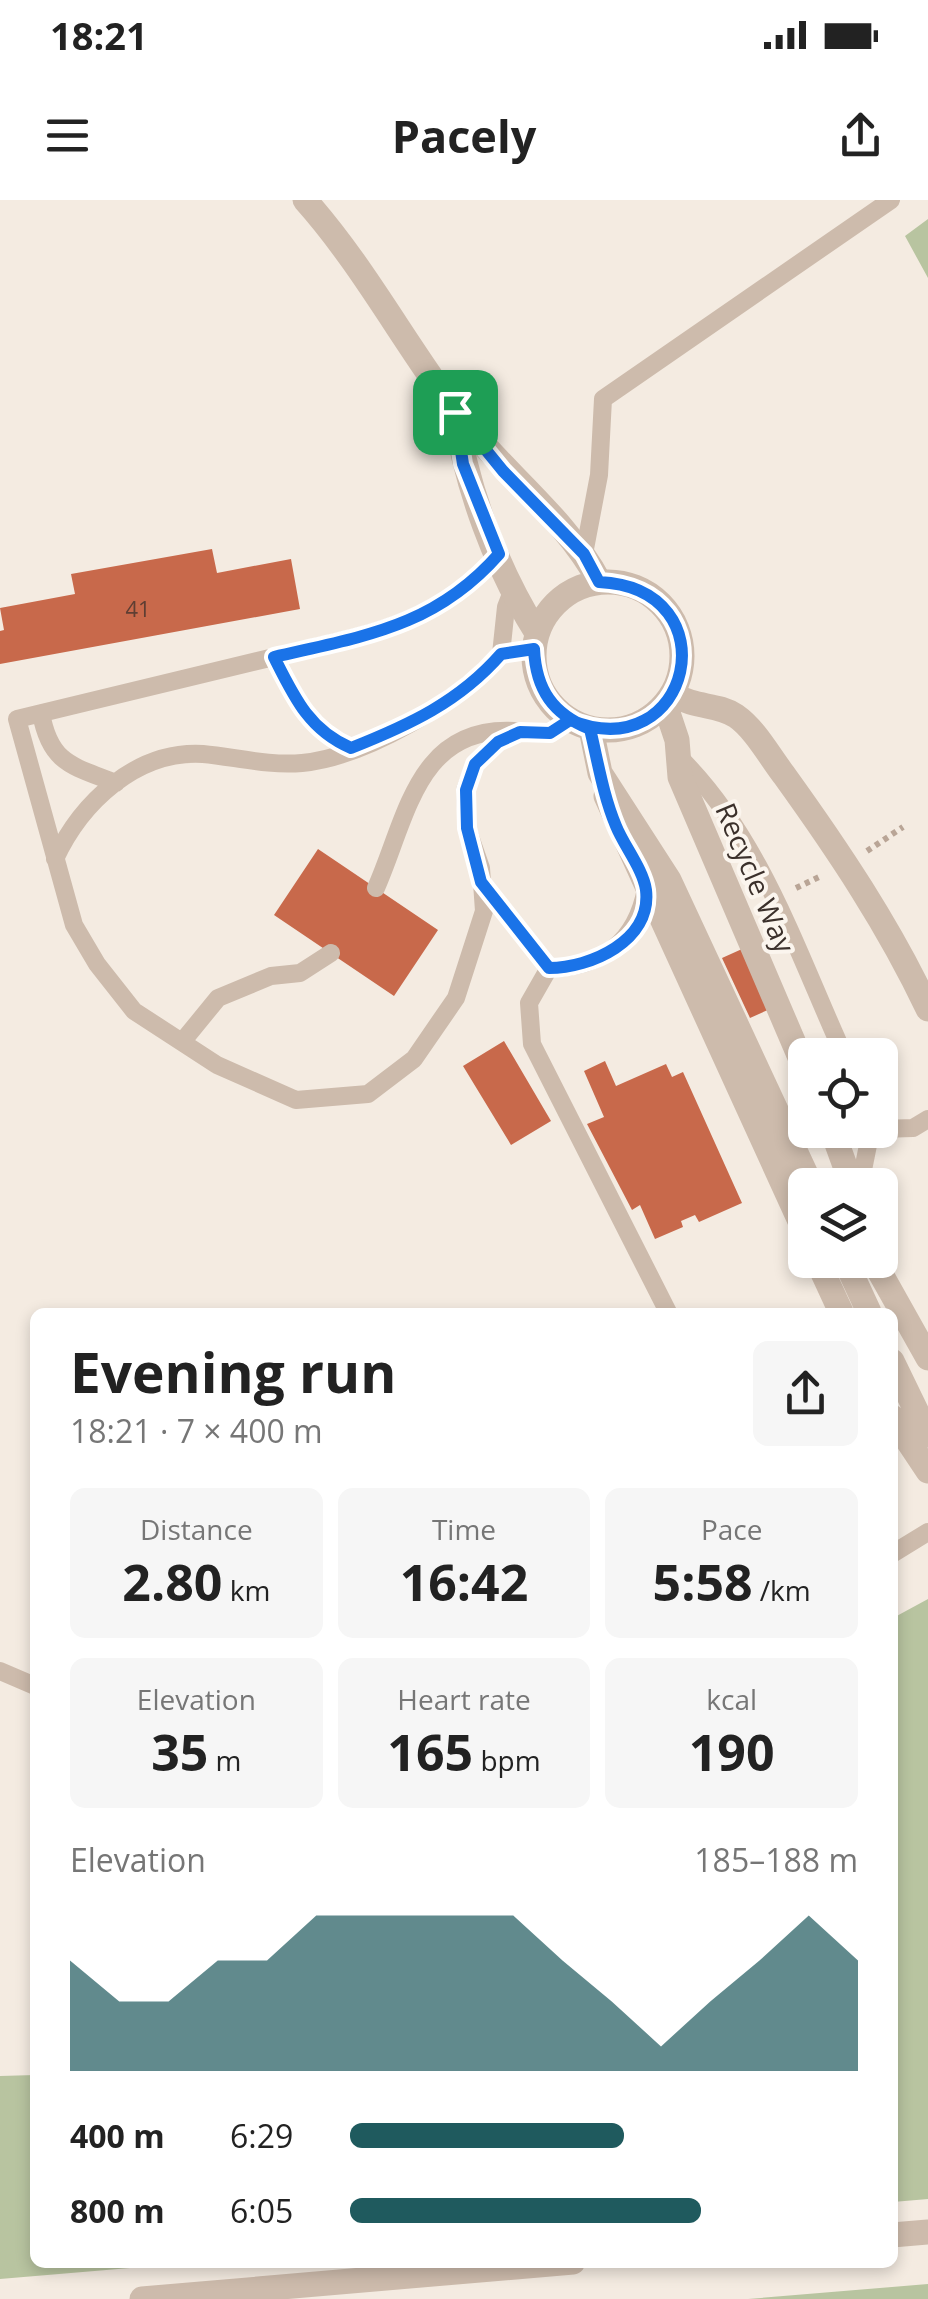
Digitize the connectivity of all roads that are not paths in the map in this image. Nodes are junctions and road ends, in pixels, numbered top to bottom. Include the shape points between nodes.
1 (305, 200) edge
2 (891, 200) edge
3 (455, 412) junction
4 (499, 554) junction
5 (584, 554) junction
6 (599, 582) junction
7 (514, 589) junction
8 (536, 641) junction
9 (501, 654) junction
10 (274, 657) junction
11 (669, 700) junction
12 (41, 714) junction
13 (580, 725) junction
14 (520, 732) junction
15 (351, 748) junction
16 (678, 756) junction
17 (600, 774) junction
18 (116, 783) junction
19 (55, 859) junction
20 (481, 882) junction
21 (376, 888) dead end
22 (646, 889) junction
23 (331, 953) dead end
24 (549, 968) junction
25 (928, 1010) edge
26 (791, 1038) edge
27 (836, 1038) edge
28 (182, 1042) junction
29 (928, 1119) edge
30 (898, 1128) edge
31 (803, 1168) edge
32 (788, 1194) edge
33 (825, 1278) edge
34 (853, 1278) edge
35 (884, 1278) edge
36 (666, 1308) edge
37 (839, 1308) edge
38 (867, 1308) edge
39 (926, 1350) edge
40 (898, 1374) edge
41 (898, 1426) edge
42 (928, 1435) edge
43 (928, 1471) edge
44 (928, 1532) edge
45 (898, 1550) edge
46 (0, 1670) edge
47 (30, 1684) edge
48 (928, 2232) edge
49 (898, 2235) edge
50 (503, 2268) edge
51 (142, 2299) edge

1 - 3 street via 337,236
2 - 5 lane via 603,399 599,475
3 - 4 street via 463,464
3 - 5 street
4 - 7 street
4 - 10 lane via 460,594 416,620
5 - 6 street
6 - 8 street via 560,598
6 - 11 street via 635,587 666,608 684,654
7 - 8 street
7 - 9 lane
8 - 9 lane
8 - 13 street via 542,690
9 - 15 lane via 447,705
10 - 12 lane
10 - 15 lane via 298,706 324,736
11 - 13 street via 636,726
11 - 16 street, Recycle Way
11 - 25 street via 716,708 755,736 899,948
12 - 18 lane via 55,755
12 - 19 lane via 17,720
13 - 14 lane
13 - 17 street
14 - 20 lane via 475,764 466,790 467,828
14 - 21 lane via 493,730 435,757
15 - 18 lane via 304,763 176,756
16 - 26 street, Recycle Way via 687,794
16 - 27 lane via 747,842
17 - 22 street
17 - 31 street via 669,880
18 - 19 lane via 81,813
19 - 28 lane via 74,925 97,964 134,1011
20 - 24 lane
20 - 28 lane via 484,911 456,998 414,1059 368,1094 296,1100
22 - 24 lane via 629,937 602,957
22 - 32 street
23 - 28 lane via 300,973 271,976 218,998
24 - 36 lane via 529,1004 532,1044
29 - 30 lane
33 - 37 street
34 - 38 street
35 - 39 street
40 - 42 street
41 - 43 street
44 - 45 lane
46 - 47 lane
48 - 49 street
50 - 51 street

